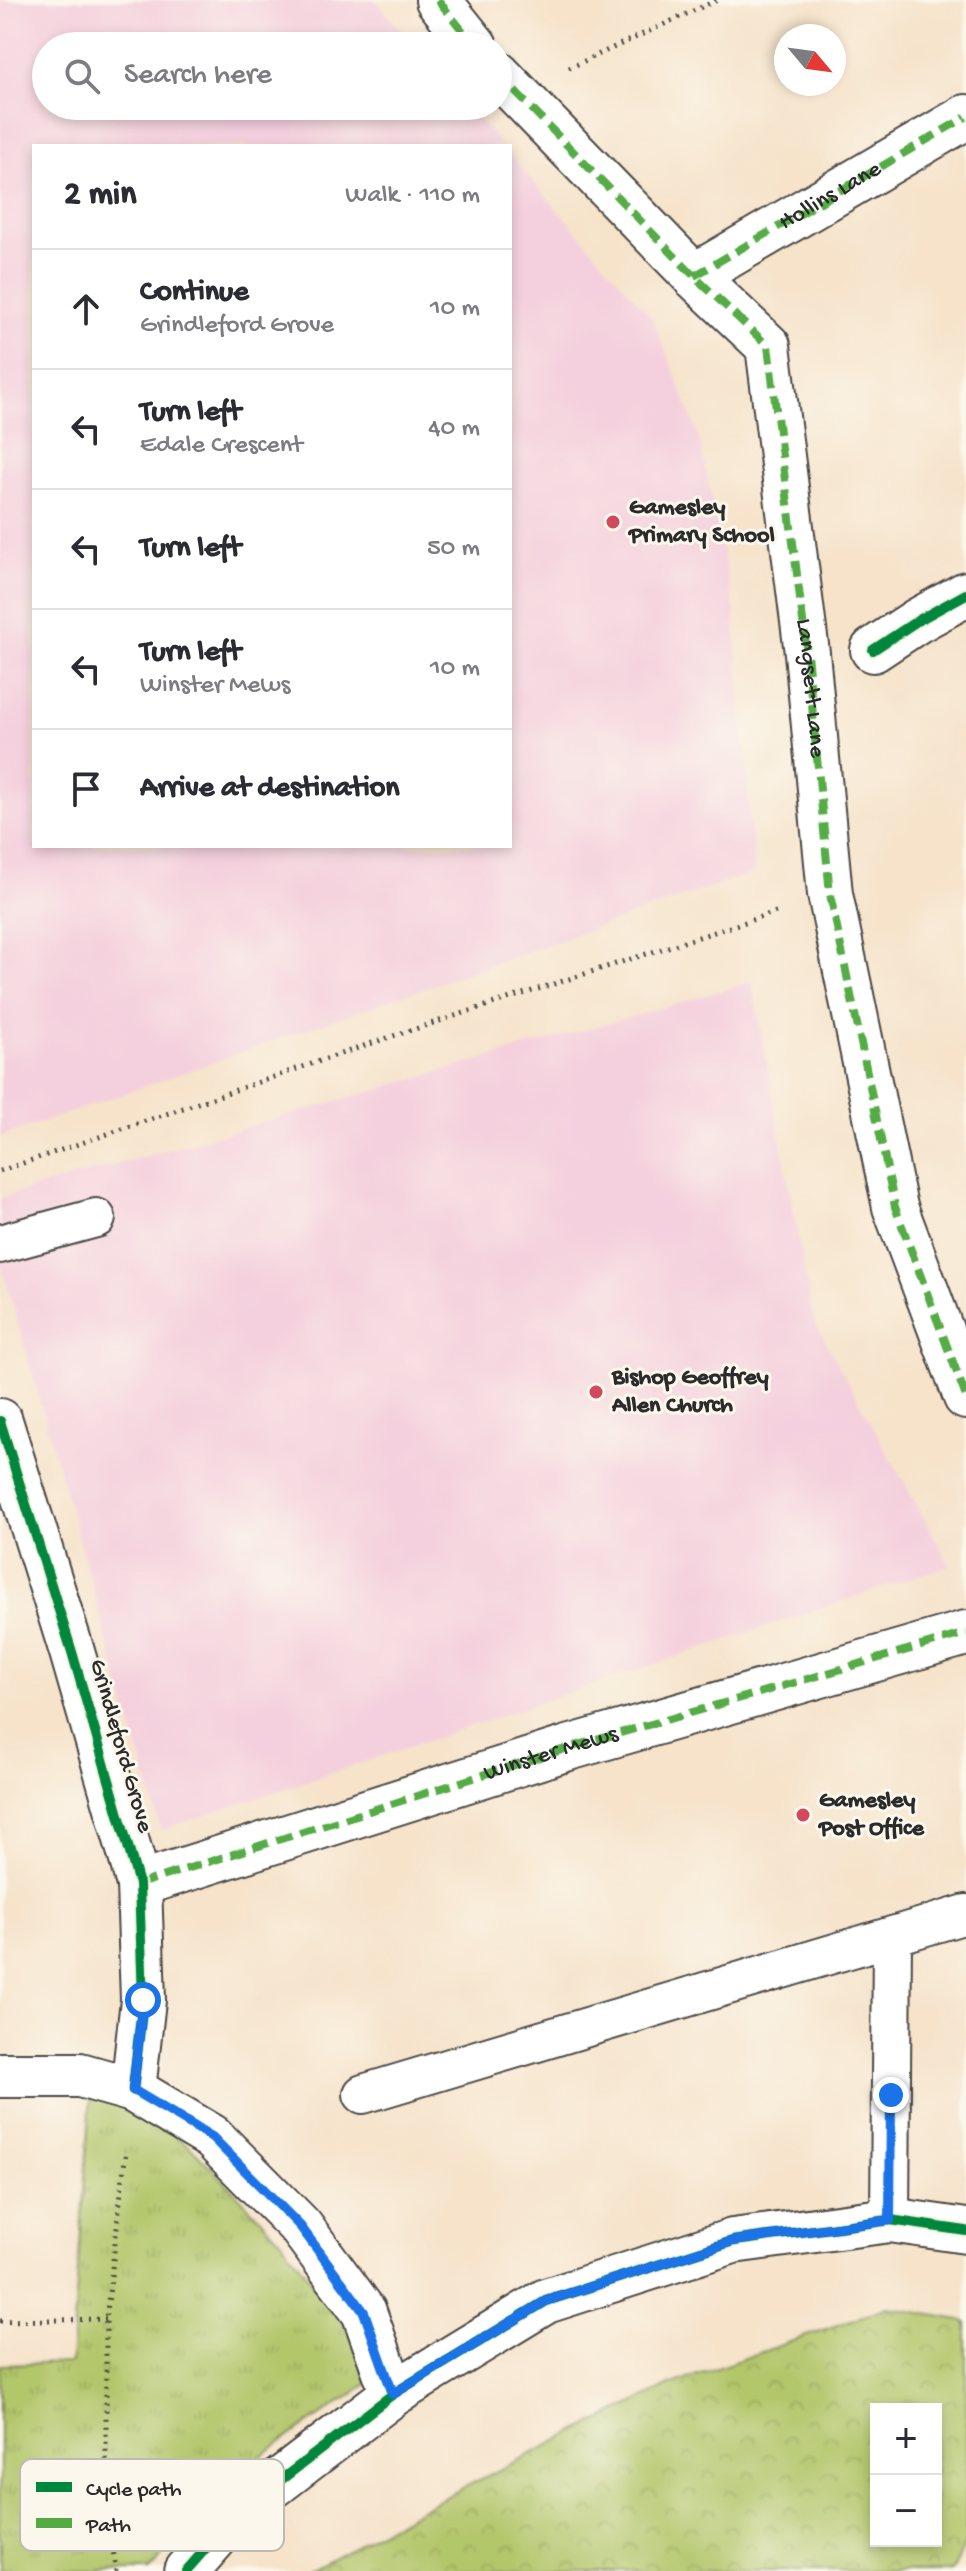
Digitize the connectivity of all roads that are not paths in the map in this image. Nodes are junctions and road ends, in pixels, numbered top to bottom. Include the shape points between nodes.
1 (438, 0) edge
2 (464, 32) edge
3 (512, 89) edge
4 (966, 117) edge
5 (694, 276) junction
6 (966, 594) edge
7 (873, 650) dead end
8 (96, 1218) dead end
9 (0, 1244) edge
10 (966, 1397) edge
11 (0, 1421) edge
12 (966, 1633) edge
13 (139, 1884) junction
14 (966, 1914) edge
15 (892, 1936) junction
16 (0, 2075) edge
17 (133, 2090) junction
18 (363, 2094) dead end
19 (890, 2220) junction
20 (966, 2231) edge
21 (393, 2394) junction
22 (284, 2477) edge
23 (204, 2551) edge
24 (186, 2571) edge

1 - 2 street
3 - 5 street, Langsett Lane
4 - 5 street, Hollins Lane
5 - 10 street, Langsett Lane via 768,346 807,653 830,894 895,1207
6 - 7 street
8 - 9 lane
11 - 13 street, Grindleford Grove
12 - 13 street, Winster Mews via 565,1749
13 - 17 street, Grindleford Grove via 143,2000
14 - 15 lane
15 - 18 lane
15 - 19 lane
16 - 17 street via 80,2075
17 - 21 street via 212,2137 300,2226 364,2312
19 - 20 street
19 - 21 street via 733,2241 546,2301
21 - 22 street
23 - 24 street

